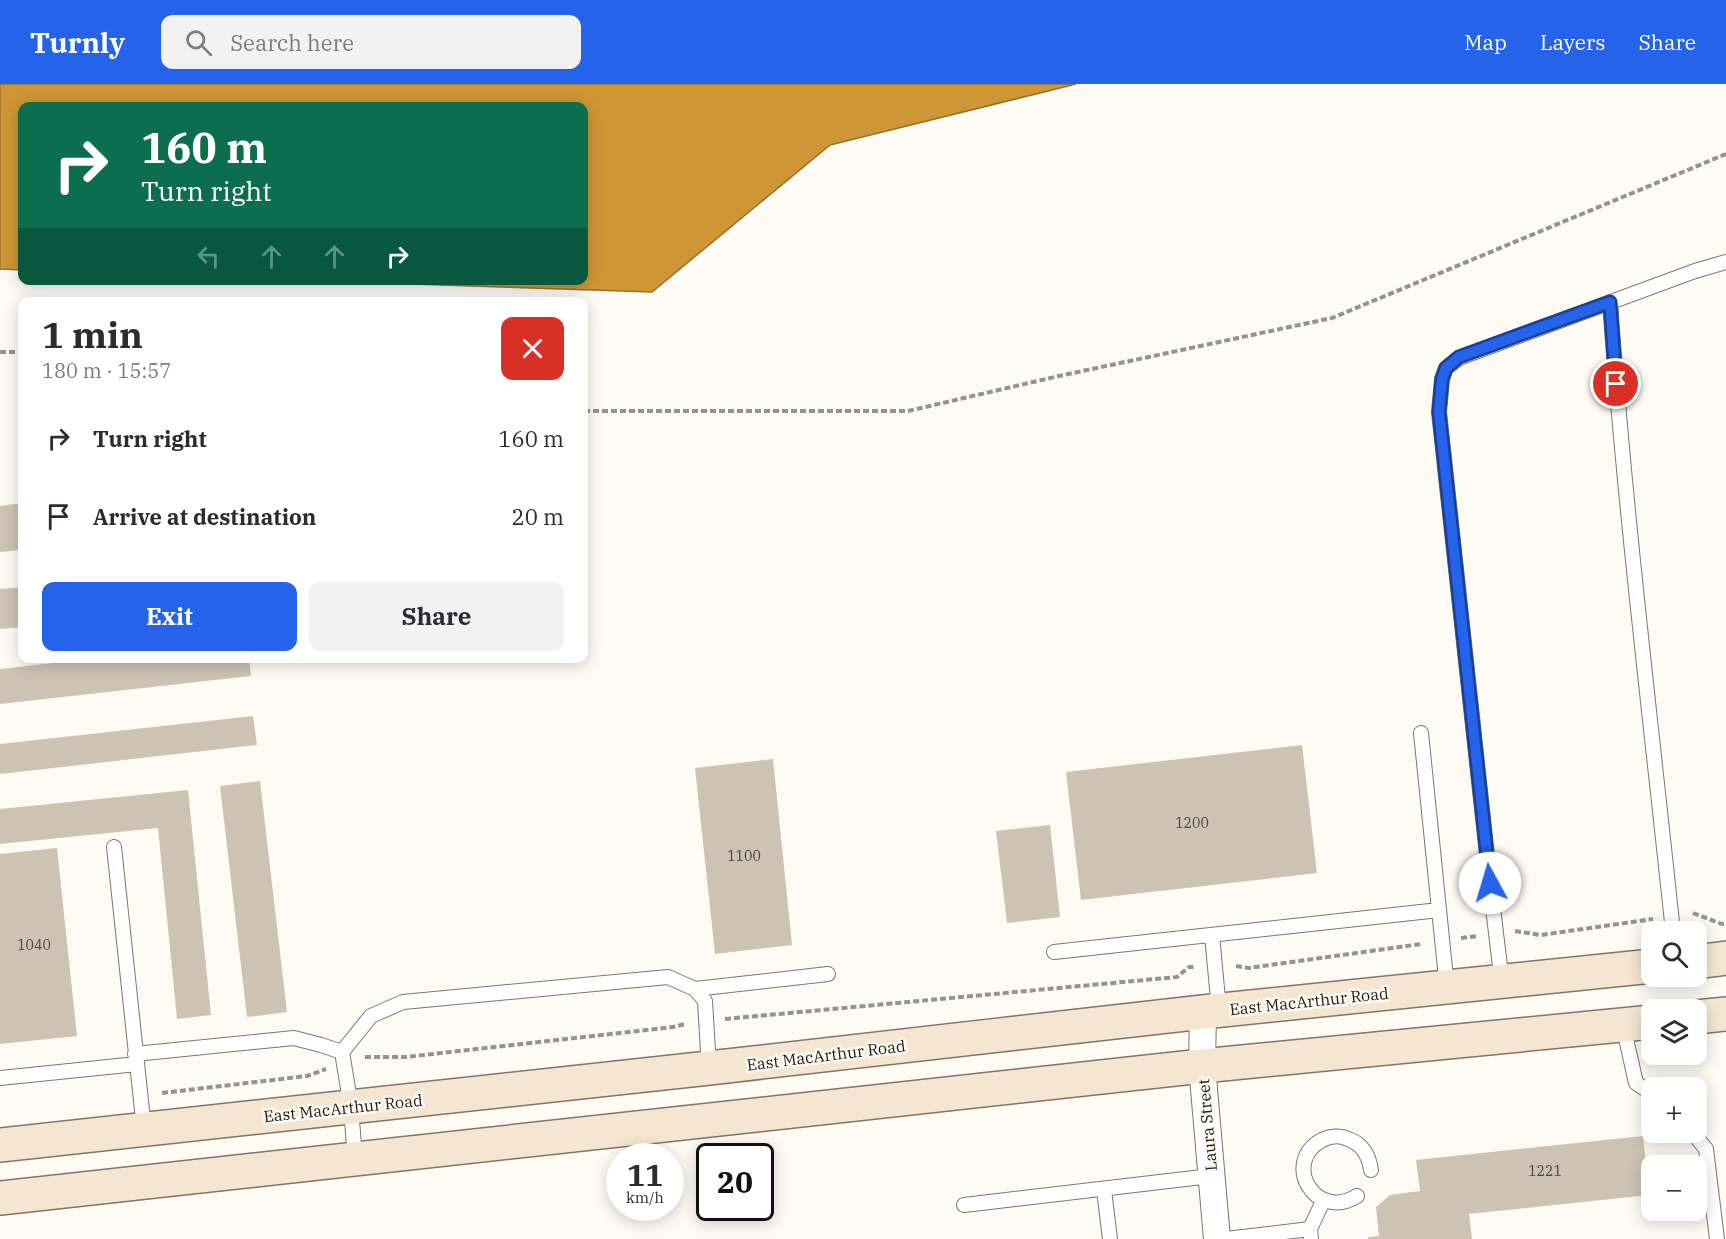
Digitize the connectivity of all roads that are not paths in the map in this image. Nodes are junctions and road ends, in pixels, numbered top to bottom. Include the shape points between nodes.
1 (1726, 262) edge
2 (1610, 302) junction
3 (1421, 733) dead end
4 (114, 847) dead end
5 (1439, 910) junction
6 (1672, 921) edge
7 (1212, 934) junction
8 (1054, 952) dead end
9 (1726, 958) edge
10 (1707, 961) edge
11 (1641, 967) edge
12 (828, 974) dead end
13 (1502, 983) junction
14 (1447, 988) junction
15 (694, 989) junction
16 (1211, 1011) junction
17 (1726, 1014) edge
18 (1707, 1016) edge
19 (1637, 1023) edge
20 (343, 1058) junction
21 (136, 1059) junction
22 (1202, 1066) junction
23 (709, 1068) junction
24 (0, 1078) edge
25 (1641, 1086) edge
26 (351, 1107) junction
27 (144, 1129) junction
28 (1701, 1143) edge
29 (0, 1145) edge
30 (355, 1159) junction
31 (1371, 1170) dead end
32 (1211, 1176) junction
33 (1104, 1190) junction
34 (1357, 1196) dead end
35 (0, 1198) edge
36 (1323, 1200) junction
37 (964, 1205) dead end
38 (1311, 1234) edge
39 (1110, 1239) edge
40 (1217, 1239) edge
41 (1226, 1239) edge
42 (1717, 1239) edge

1 - 2 lane
2 - 6 lane via 1627,511
2 - 13 lane via 1459,357 1446,368 1442,379 1439,412
3 - 5 lane
4 - 21 lane
5 - 7 lane
5 - 14 lane
7 - 8 lane
7 - 16 lane via 1215,966
9 - 10 street
11 - 13 street, East MacArthur Road
12 - 15 lane
13 - 14 street, East MacArthur Road
14 - 16 street, East MacArthur Road
15 - 20 lane via 668,977 403,1002 371,1016
15 - 23 lane via 705,1001
16 - 22 street, Laura Street
16 - 23 street, East MacArthur Road
17 - 18 street
19 - 22 street
19 - 25 lane via 1636,1083
20 - 21 lane via 321,1045 294,1038
20 - 26 lane
21 - 24 lane
21 - 27 lane
22 - 30 street
22 - 32 street, Laura Street
23 - 26 street, East MacArthur Road
26 - 27 street, East MacArthur Road
26 - 30 lane
27 - 29 street, East MacArthur Road
28 - 42 lane via 1706,1149
30 - 35 street
31 - 36 lane via 1364,1150 1356,1142 1335,1136 1324,1139 1308,1153 1304,1164 1307,1186
32 - 33 lane
32 - 40 street, Laura Street
33 - 37 lane
33 - 39 lane
34 - 36 lane via 1345,1203
36 - 38 lane
38 - 41 lane

